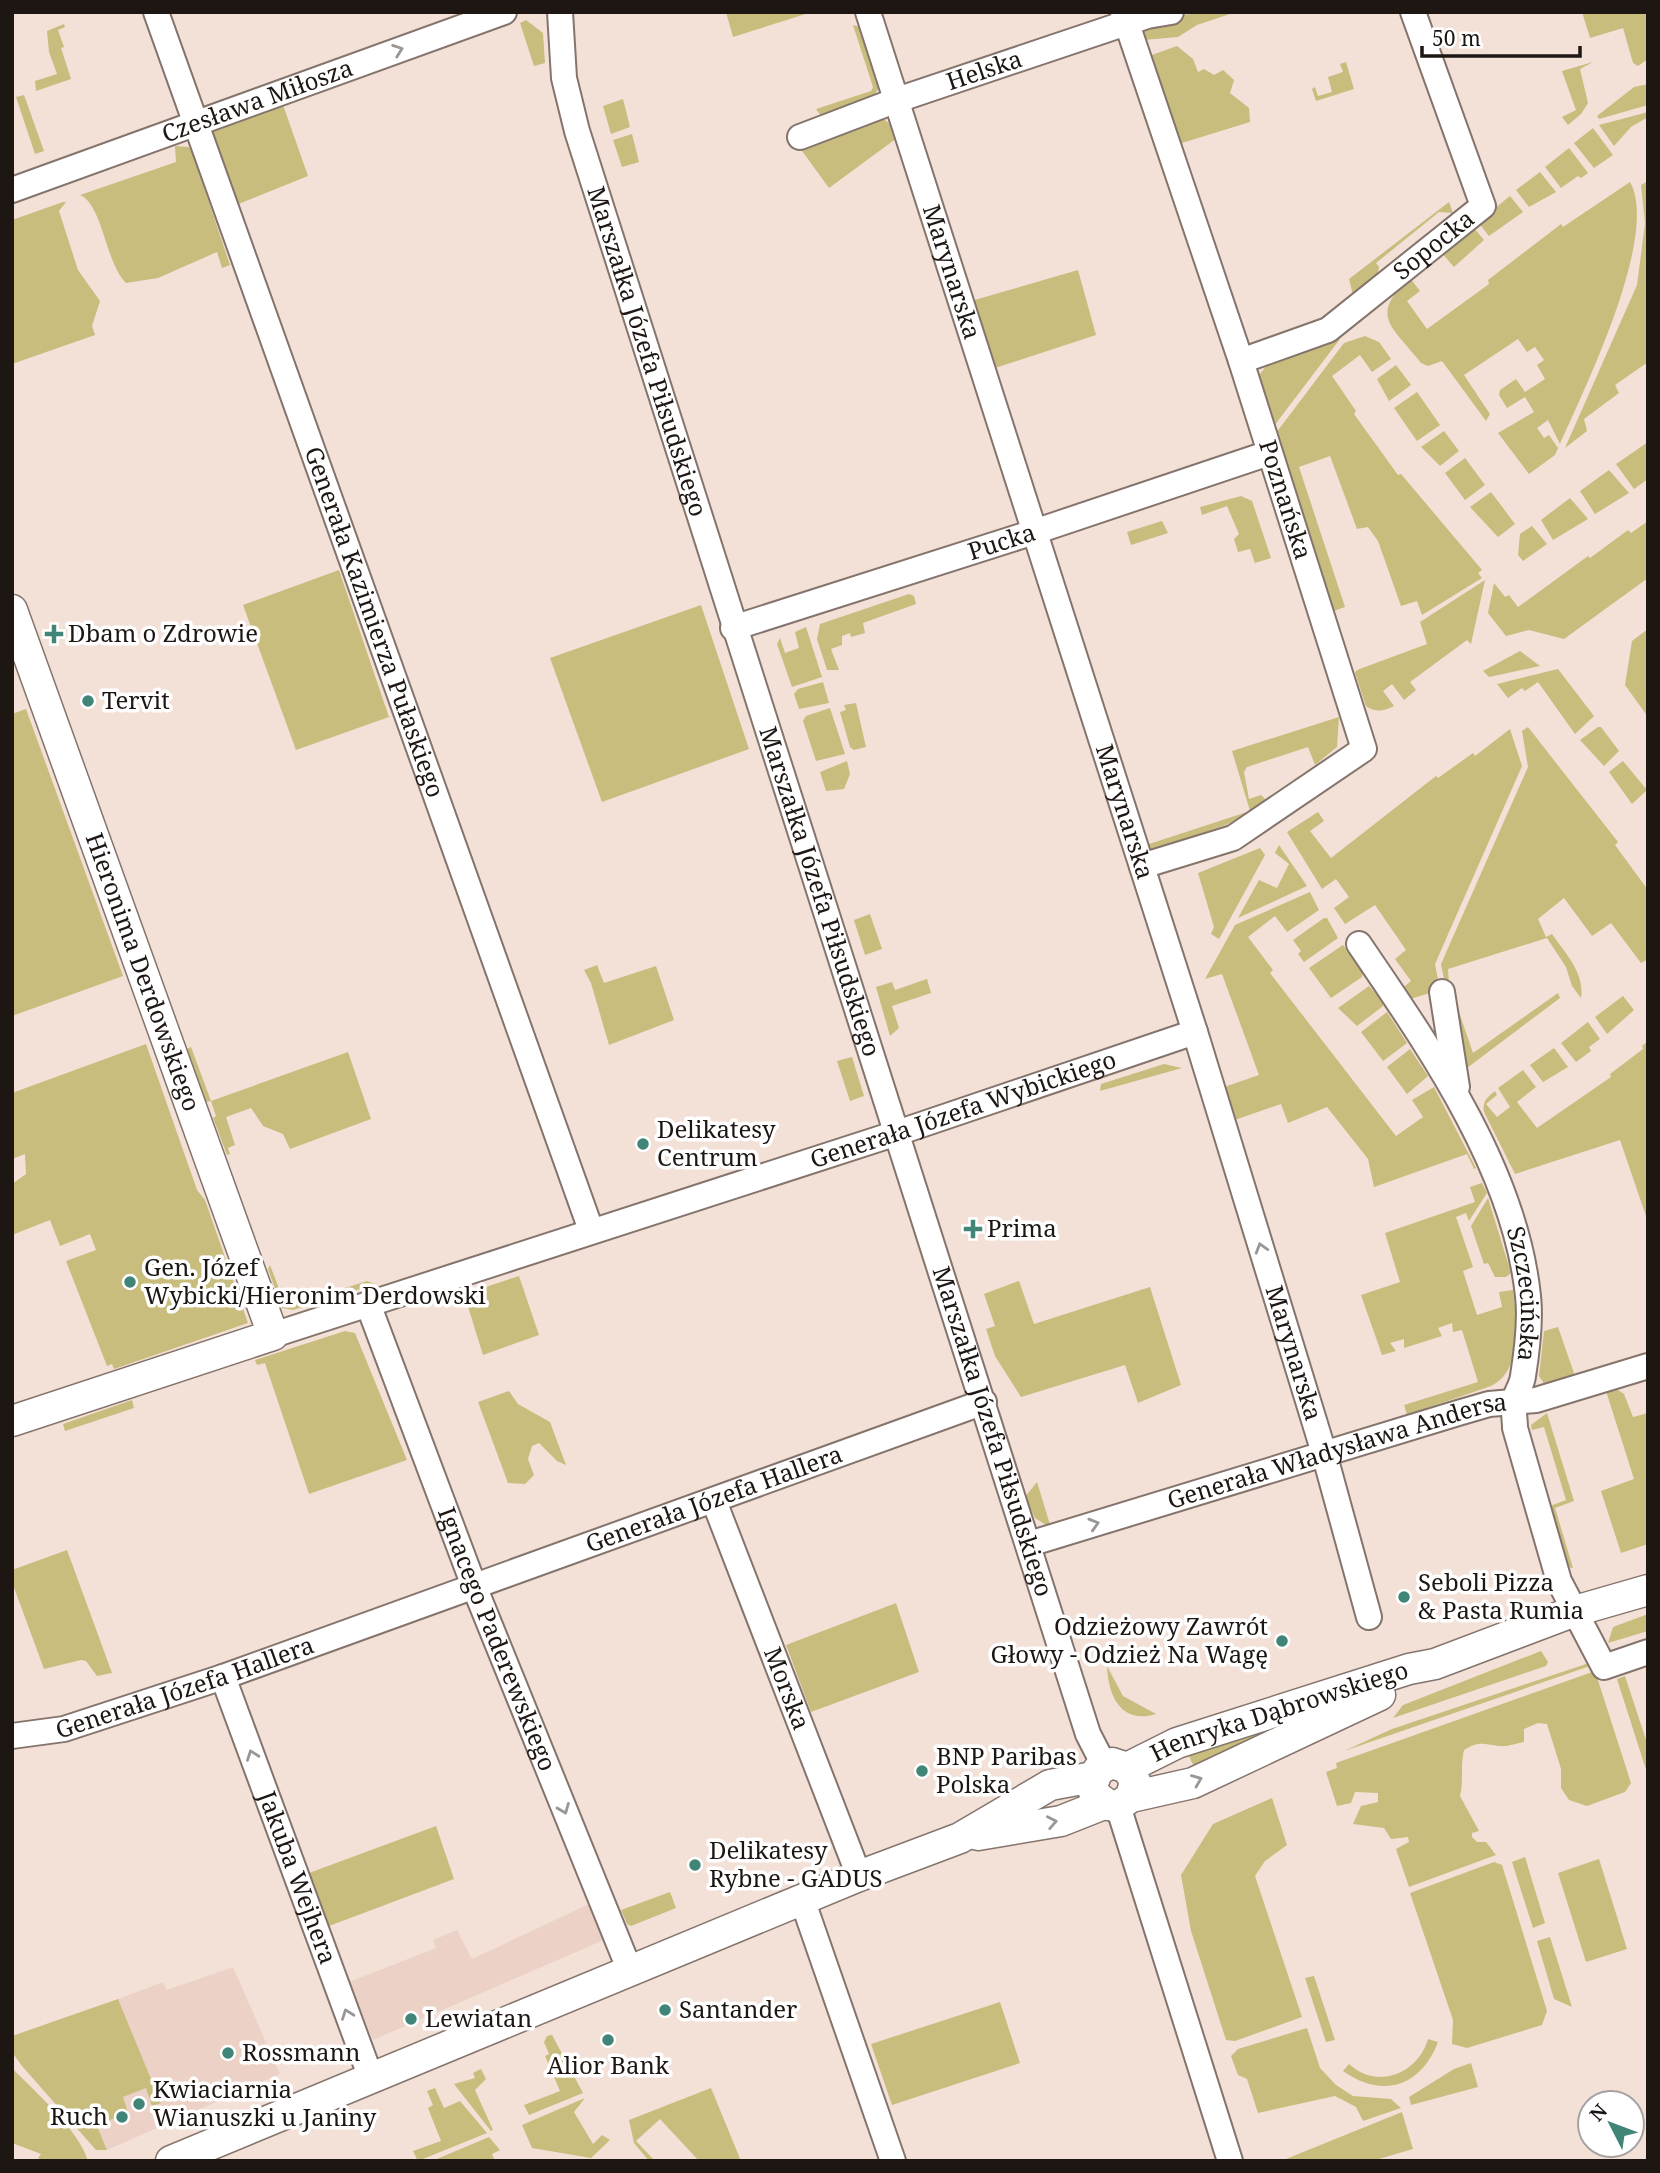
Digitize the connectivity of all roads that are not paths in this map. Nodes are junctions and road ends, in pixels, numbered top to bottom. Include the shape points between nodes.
1 (156, 12) edge
2 (504, 12) edge
3 (560, 12) edge
4 (868, 12) edge
5 (1171, 12) edge
6 (1413, 12) edge
7 (1125, 18) edge
8 (897, 100) junction
9 (195, 123) junction
10 (800, 137) dead end
11 (12, 190) edge
12 (1241, 361) junction
13 (1269, 453) junction
14 (1034, 533) junction
15 (12, 610) edge
16 (733, 628) junction
17 (1142, 866) junction
18 (1359, 944) dead end
19 (1442, 992) dead end
20 (1195, 1032) junction
21 (1460, 1101) junction
22 (897, 1133) junction
23 (591, 1230) junction
24 (368, 1304) junction
25 (273, 1335) junction
26 (1648, 1366) edge
27 (984, 1402) junction
28 (1514, 1403) junction
29 (12, 1421) edge
30 (1324, 1453) junction
31 (714, 1501) junction
32 (1029, 1544) junction
33 (474, 1587) junction
34 (1648, 1590) edge
35 (1575, 1611) junction
36 (1369, 1617) dead end
37 (1648, 1652) edge
38 (1435, 1664) junction
39 (223, 1677) junction
40 (12, 1736) edge
41 (1113, 1786) junction
42 (859, 1876) junction
43 (802, 1899) junction
44 (630, 1971) junction
45 (371, 2078) junction
46 (170, 2161) edge
47 (893, 2161) edge
48 (1230, 2161) edge

1 - 9 street, Generała Kazimierza Pułaskiego
9 -> 2 street, Czesława Miłosza
3 - 16 street, Marszałka Józefa Piłsudskiego via 564,78 578,131
4 - 8 street, Marynarska
5 - 7 street, Helska
6 - 12 street, Sopocka via 1483,206 1328,330
7 - 8 street, Helska
7 - 12 street, Poznańska
8 - 10 street, Helska
8 - 14 street, Marynarska
9 - 11 street, Czesława Miłosza
9 - 23 street, Generała Kazimierza Pułaskiego
12 - 13 street, Poznańska
13 - 14 street, Pucka
13 - 17 street, Poznańska via 1364,749 1233,838
14 - 16 street, Pucka
14 - 17 street, Marynarska
15 - 25 street, Hieronima Derdowskiego
16 - 22 street, Marszałka Józefa Piłsudskiego
17 - 20 street, Marynarska
18 - 21 street, Szczecińska
19 - 21 street, Szczecińska
20 - 22 street, Generała Józefa Wybickiego
30 -> 20 street, Marynarska
21 - 28 street, Szczecińska via 1507,1208 1521,1253 1529,1323 1523,1379
22 - 23 street, Generała Józefa Wybickiego
22 - 27 street, Marszałka Józefa Piłsudskiego
23 - 24 street, Generała Józefa Wybickiego
24 - 25 street, Generała Józefa Wybickiego
24 - 33 street, Ignacego Paderewskiego
25 - 29 street, Generała Józefa Wybickiego
26 - 28 street, Generała Władysława Andersa
27 - 31 street, Generała Józefa Hallera
27 - 32 street, Marszałka Józefa Piłsudskiego
27 - 33 street, Generała Józefa Hallera
28 - 30 street, Generała Władysława Andersa via 1468,1410
28 - 35 street, Szczecińska via 1515,1428 1559,1581
32 -> 30 street, Generała Władysława Andersa
30 - 36 street, Marynarska
31 - 33 street, Generała Józefa Hallera
31 - 42 street, Morska
32 - 41 street, Marszałka Józefa Piłsudskiego via 1088,1734
33 - 39 street, Generała Józefa Hallera
33 -> 44 street, Ignacego Paderewskiego
34 - 35 street, Henryka Dąbrowskiego
35 - 37 street, Szczecińska via 1604,1667
35 - 38 street, Henryka Dąbrowskiego
38 - 41 street, Henryka Dąbrowskiego via 1177,1743
41 -> 38 street, Henryka Dąbrowskiego via 1193,1783 1412,1680
39 - 40 street, Generała Józefa Hallera via 64,1728
45 -> 39 street, Jakuba Wejhera
41 - 42 street, Henryka Dąbrowskiego via 1051,1785 960,1838
41 - 48 street, Marszałka Józefa Piłsudskiego
42 - 43 street, Henryka Dąbrowskiego
43 - 44 street, Henryka Dąbrowskiego
43 - 47 street
44 - 45 street, Henryka Dąbrowskiego
45 - 46 street, Henryka Dąbrowskiego

